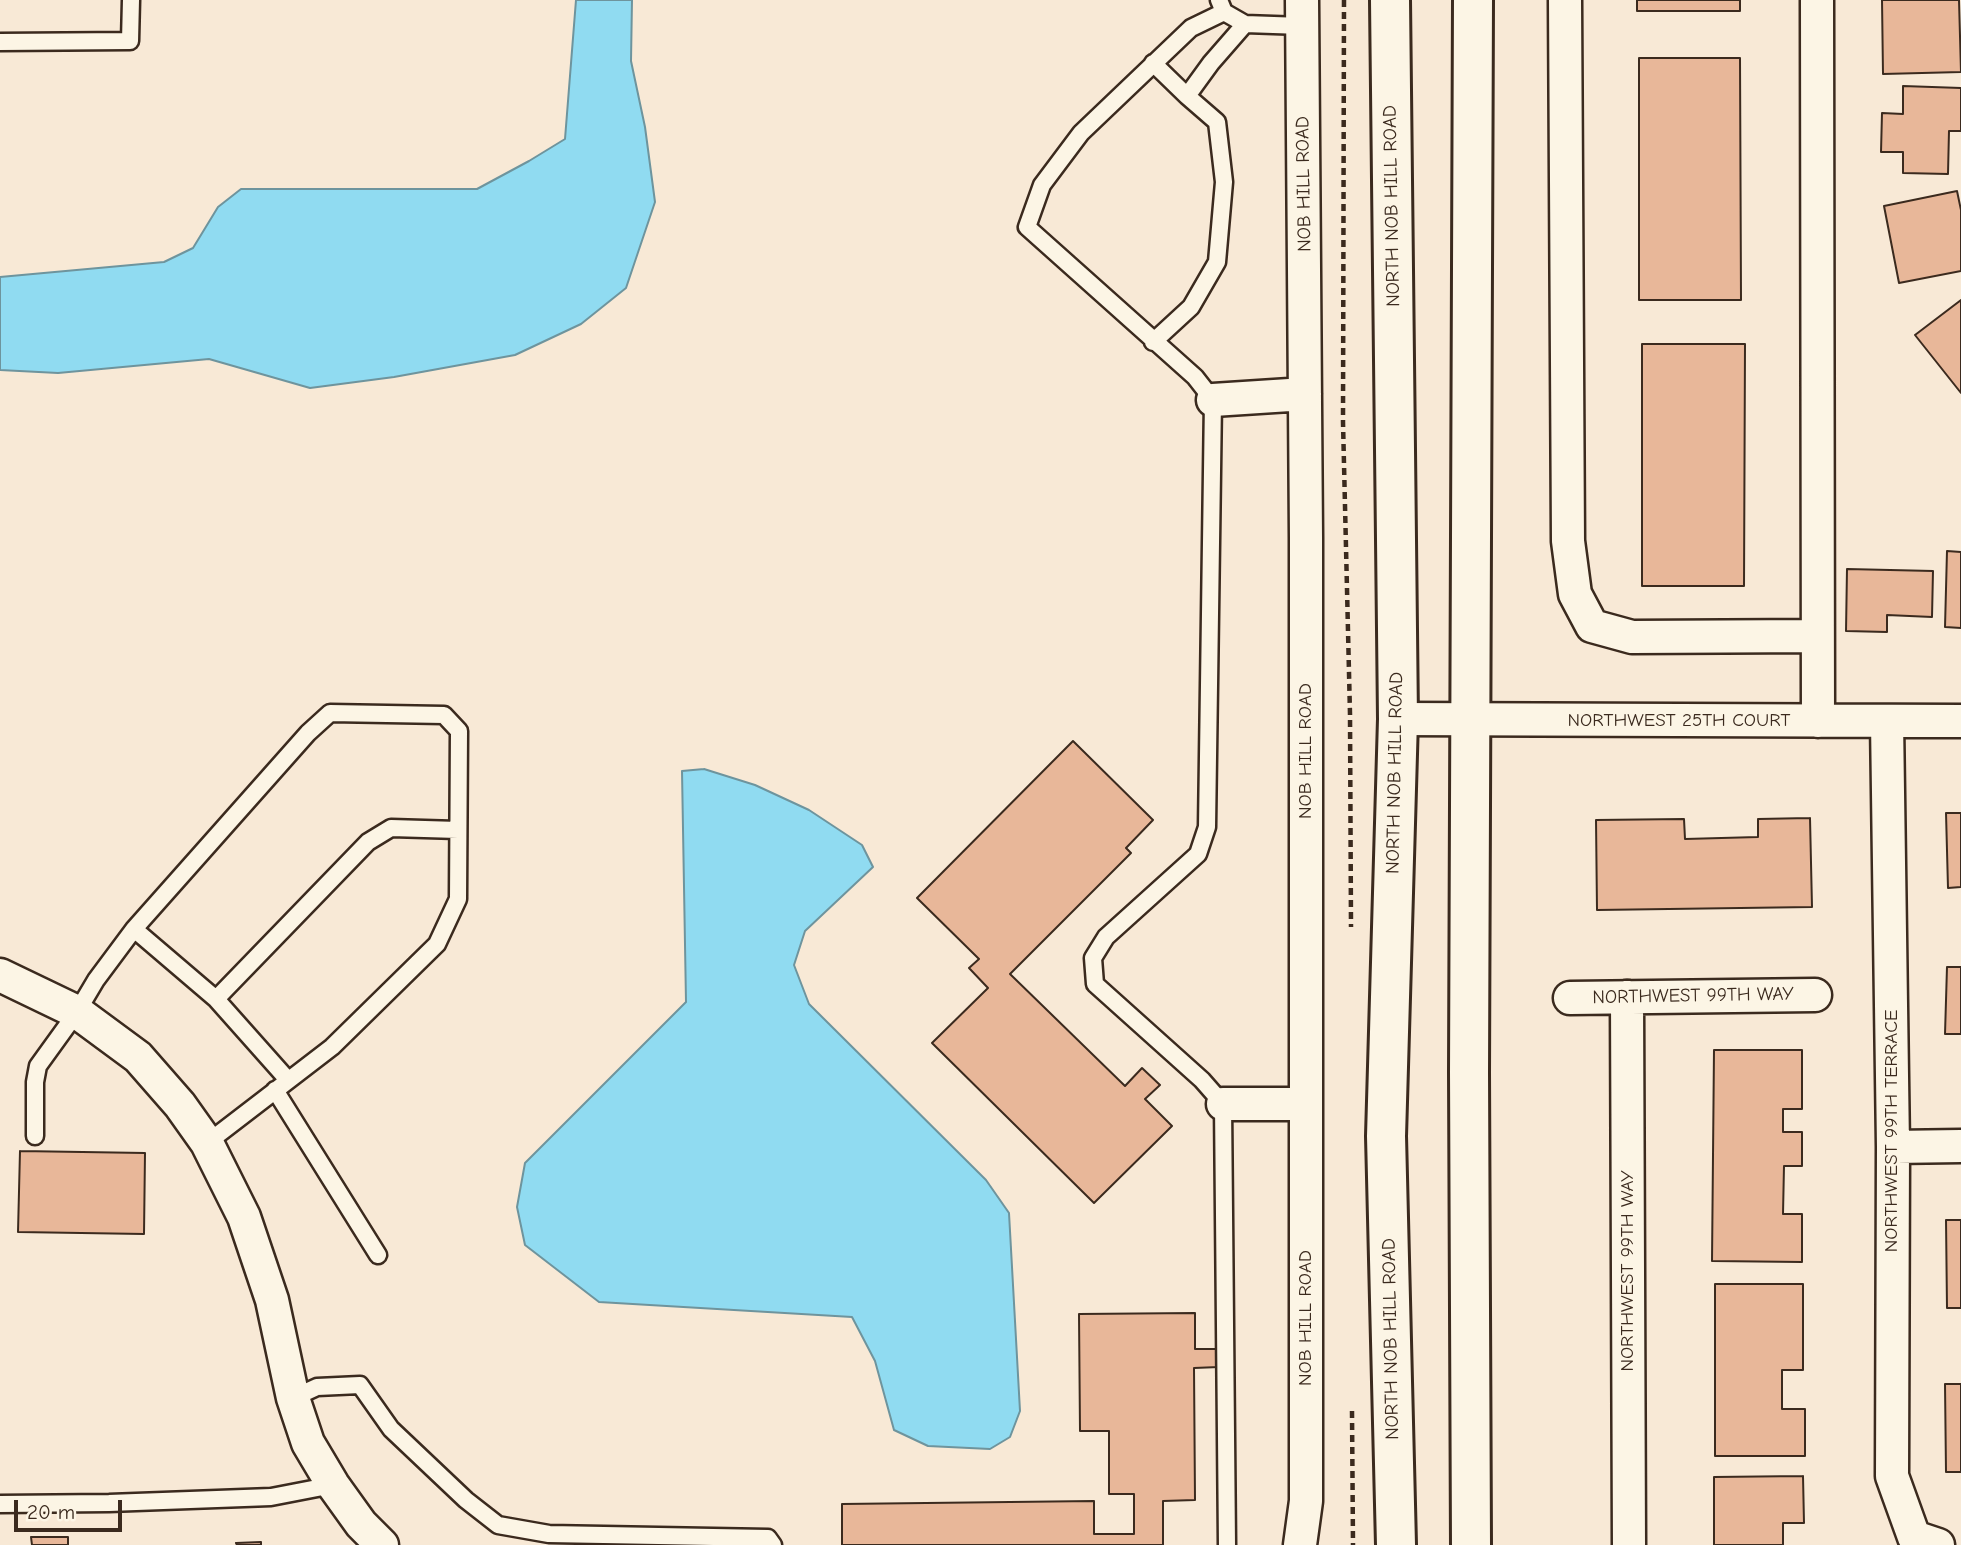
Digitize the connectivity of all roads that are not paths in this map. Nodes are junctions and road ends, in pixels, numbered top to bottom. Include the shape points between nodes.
1 (131, 0) edge
2 (1390, 0) edge
3 (1473, 0) edge
4 (1564, 0) edge
5 (1816, 0) edge
6 (1222, 6) edge
7 (1302, 13) edge
8 (1245, 24) junction
9 (0, 42) edge
10 (1153, 63) junction
11 (1187, 96) junction
12 (1153, 342) junction
13 (1306, 394) junction
14 (1213, 400) junction
15 (1817, 636) junction
16 (1398, 719) junction
17 (1469, 720) junction
18 (1818, 721) junction
19 (1887, 721) junction
20 (1961, 721) edge
21 (458, 830) junction
22 (134, 929) junction
23 (0, 975) edge
24 (1815, 995) dead end
25 (1627, 997) junction
26 (1570, 998) dead end
27 (216, 999) junction
28 (77, 1012) junction
29 (282, 1085) junction
30 (1223, 1104) junction
31 (1307, 1104) junction
32 (35, 1136) dead end
33 (207, 1143) junction
34 (1961, 1146) edge
35 (1893, 1147) junction
36 (378, 1255) dead end
37 (293, 1398) junction
38 (333, 1485) junction
39 (0, 1504) edge
40 (1926, 1541) edge
41 (382, 1545) edge
42 (773, 1545) edge
43 (1227, 1545) edge
44 (1300, 1545) edge
45 (1396, 1545) edge
46 (1471, 1545) edge
47 (1629, 1545) edge

1 - 9 lane via 130,41
2 - 16 main road, NORTH NOB HILL ROAD
3 - 17 main road
4 - 15 street via 1568,541 1575,594 1592,626 1632,637
5 - 15 street
6 - 8 lane
6 - 10 lane
7 - 8 lane
7 - 13 street, NOB HILL ROAD
8 - 11 lane
10 - 11 lane
10 - 12 lane via 1081,133 1042,185 1027,227
11 - 12 lane via 1217,122 1224,182 1217,262 1191,307
12 - 14 lane via 1195,377
13 - 14 street
13 - 31 street, NOB HILL ROAD
14 - 30 lane via 1207,827 1198,854 1106,937 1093,958 1095,984
15 - 18 street
16 - 17 street, NORTHWEST 25TH COURT
16 - 45 main road, NORTH NOB HILL ROAD via 1386,1136
17 - 18 street, NORTHWEST 25TH COURT
17 - 46 main road
18 - 19 street, NORTHWEST 25TH COURT
19 - 20 street, NORTHWEST 25TH COURT
19 - 35 street, NORTHWEST 99TH TERRACE
21 - 22 lane via 459,731 444,715 330,713
21 - 27 lane via 391,828 368,842
21 - 29 lane via 458,899 437,944 331,1047
22 - 27 lane
22 - 28 lane
23 - 28 street
24 - 25 street, NORTHWEST 99TH WAY
25 - 26 street, NORTHWEST 99TH WAY
25 - 47 street, NORTHWEST 99TH WAY
27 - 29 lane
28 - 32 lane via 38,1066
28 - 33 street via 138,1057
29 - 33 lane
29 - 36 lane
30 - 31 street
30 - 43 lane
31 - 44 street, NOB HILL ROAD via 1307,1501
33 - 37 street via 244,1217 272,1300
34 - 35 street
35 - 40 street, NORTHWEST 99TH TERRACE via 1892,1476
37 - 38 street via 308,1443
37 - 42 lane via 317,1387 360,1385 391,1429 498,1525 549,1534 768,1538
38 - 39 lane via 271,1497
38 - 41 street

